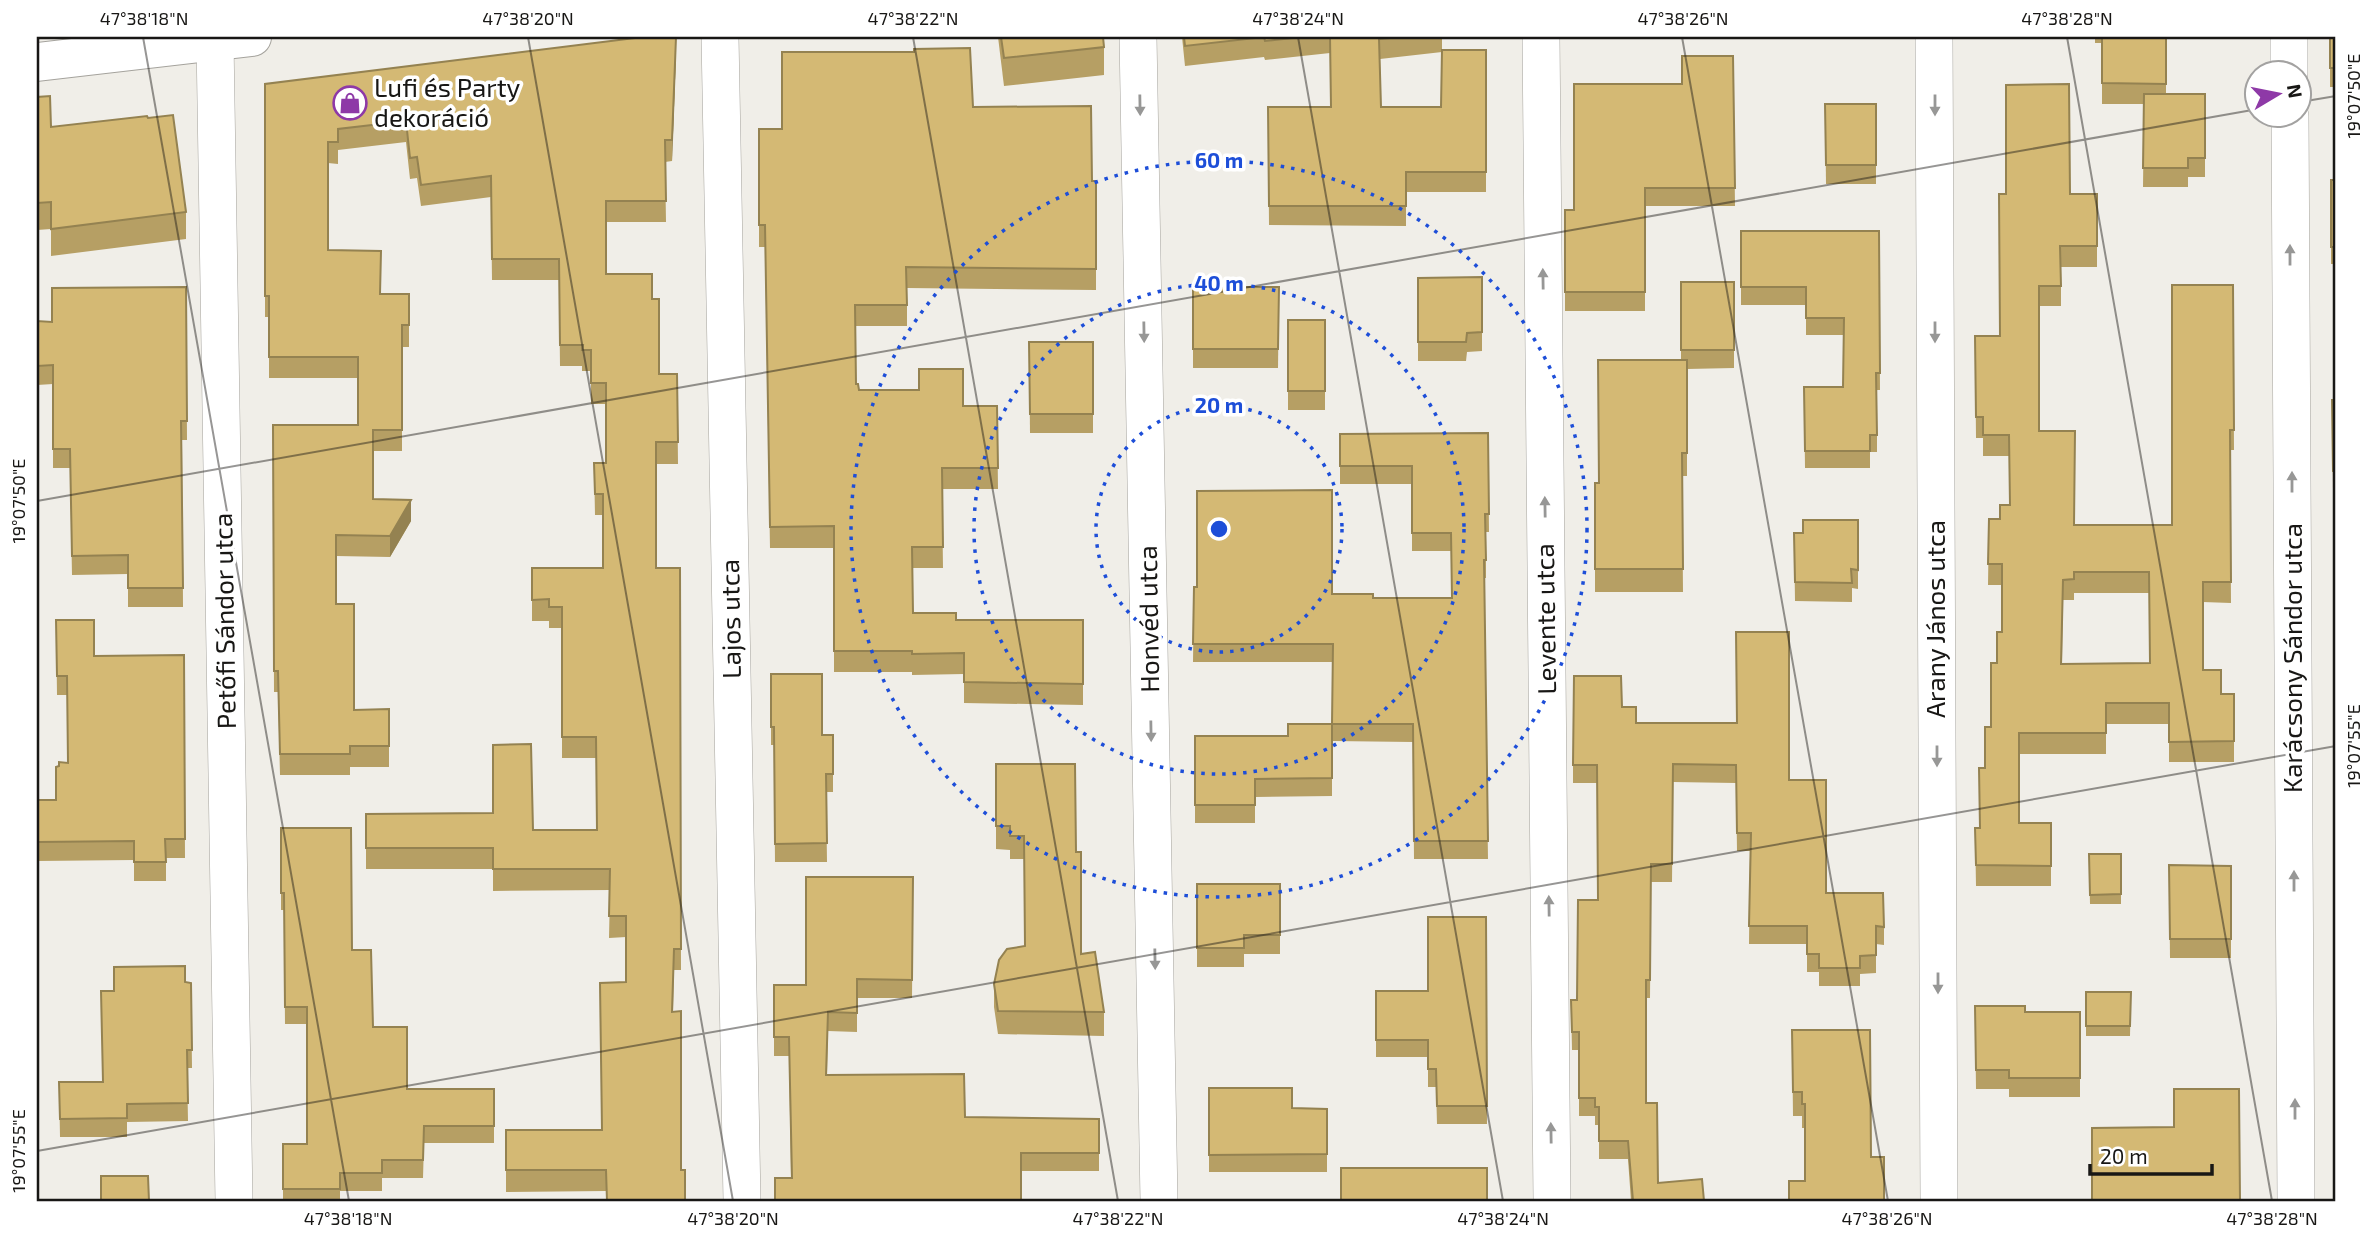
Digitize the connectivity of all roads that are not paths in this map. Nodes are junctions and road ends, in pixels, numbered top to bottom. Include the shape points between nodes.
1 (720, 37) edge
2 (1138, 37) edge
3 (1541, 37) edge
4 (1934, 37) edge
5 (2289, 37) edge
6 (234, 39) edge
7 (2289, 60) edge
8 (37, 62) edge
9 (2290, 130) edge
10 (234, 1201) edge
11 (742, 1201) edge
12 (1160, 1201) edge
13 (1552, 1201) edge
14 (1938, 1201) edge
15 (2296, 1201) edge

1 - 11 street, Lajos utca
2 -> 12 street, Honvéd utca
13 -> 3 street, Levente utca
4 -> 14 street, Arany János utca
5 - 7 street
6 - 8 main road
6 - 10 street, Petőfi Sándor utca
15 -> 9 street, Karácsony Sándor utca

